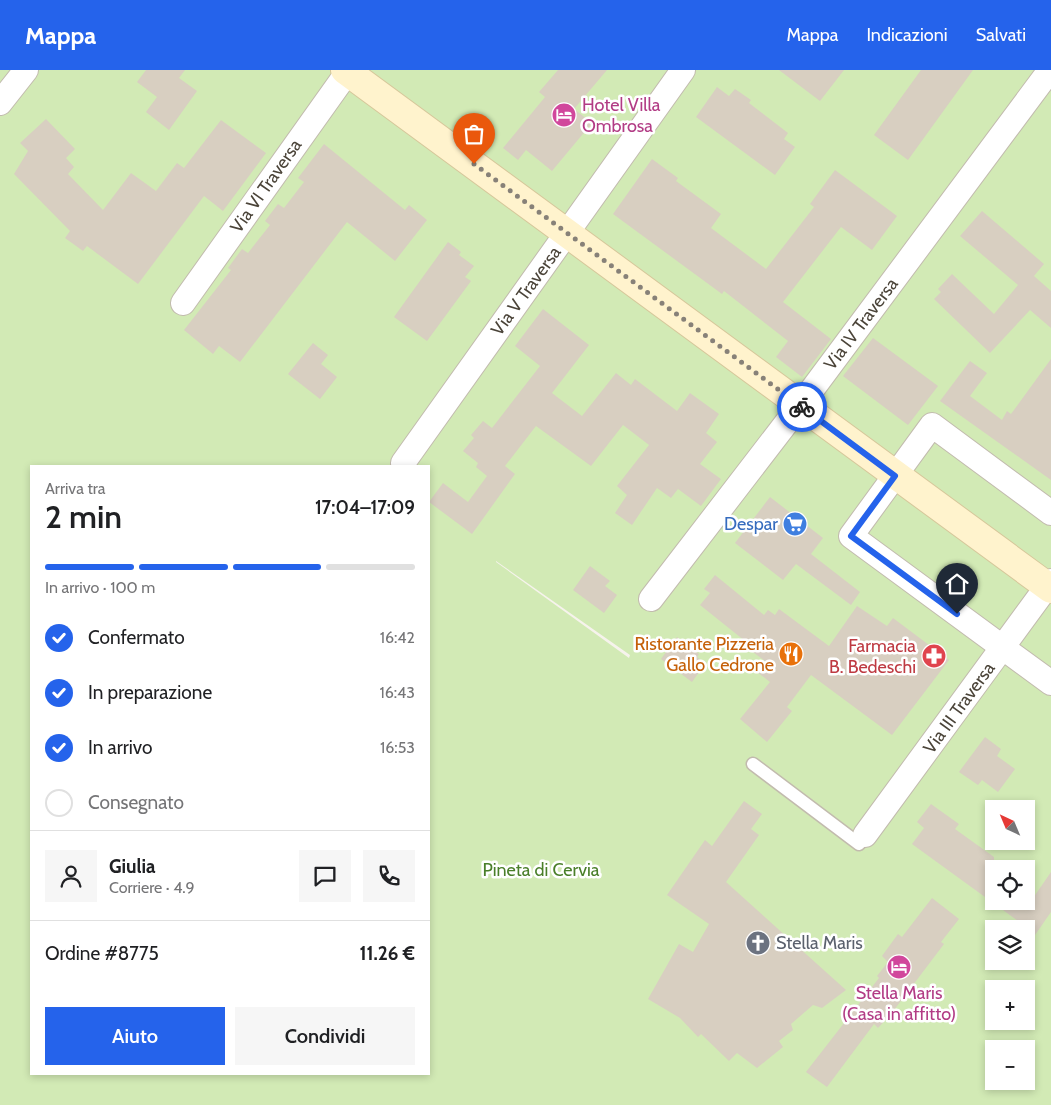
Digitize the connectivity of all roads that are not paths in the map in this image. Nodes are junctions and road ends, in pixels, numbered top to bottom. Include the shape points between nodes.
1 (26, 70) edge
2 (683, 70) edge
3 (1050, 70) edge
4 (347, 71) edge
5 (0, 103) edge
6 (568, 233) junction
7 (183, 303) dead end
8 (800, 405) junction
9 (402, 463) dead end
10 (895, 476) junction
11 (1051, 513) edge
12 (1050, 586) edge
13 (651, 600) dead end
14 (1003, 648) junction
15 (1051, 683) edge
16 (753, 764) dead end
17 (865, 834) joint

1 - 5 street
2 - 6 street, Via V Traversa
3 - 8 street, Via IV Traversa
4 - 6 street
4 - 7 street, Via VI Traversa
6 - 8 street
6 - 9 street, Via V Traversa
8 - 10 street
8 - 13 street, Via IV Traversa
10 - 11 street via 932,425
10 - 12 street
10 - 14 street via 851,536
12 - 14 street, Via III Traversa
14 - 15 street
14 - 17 street, Via III Traversa
16 - 17 lane via 859,844

